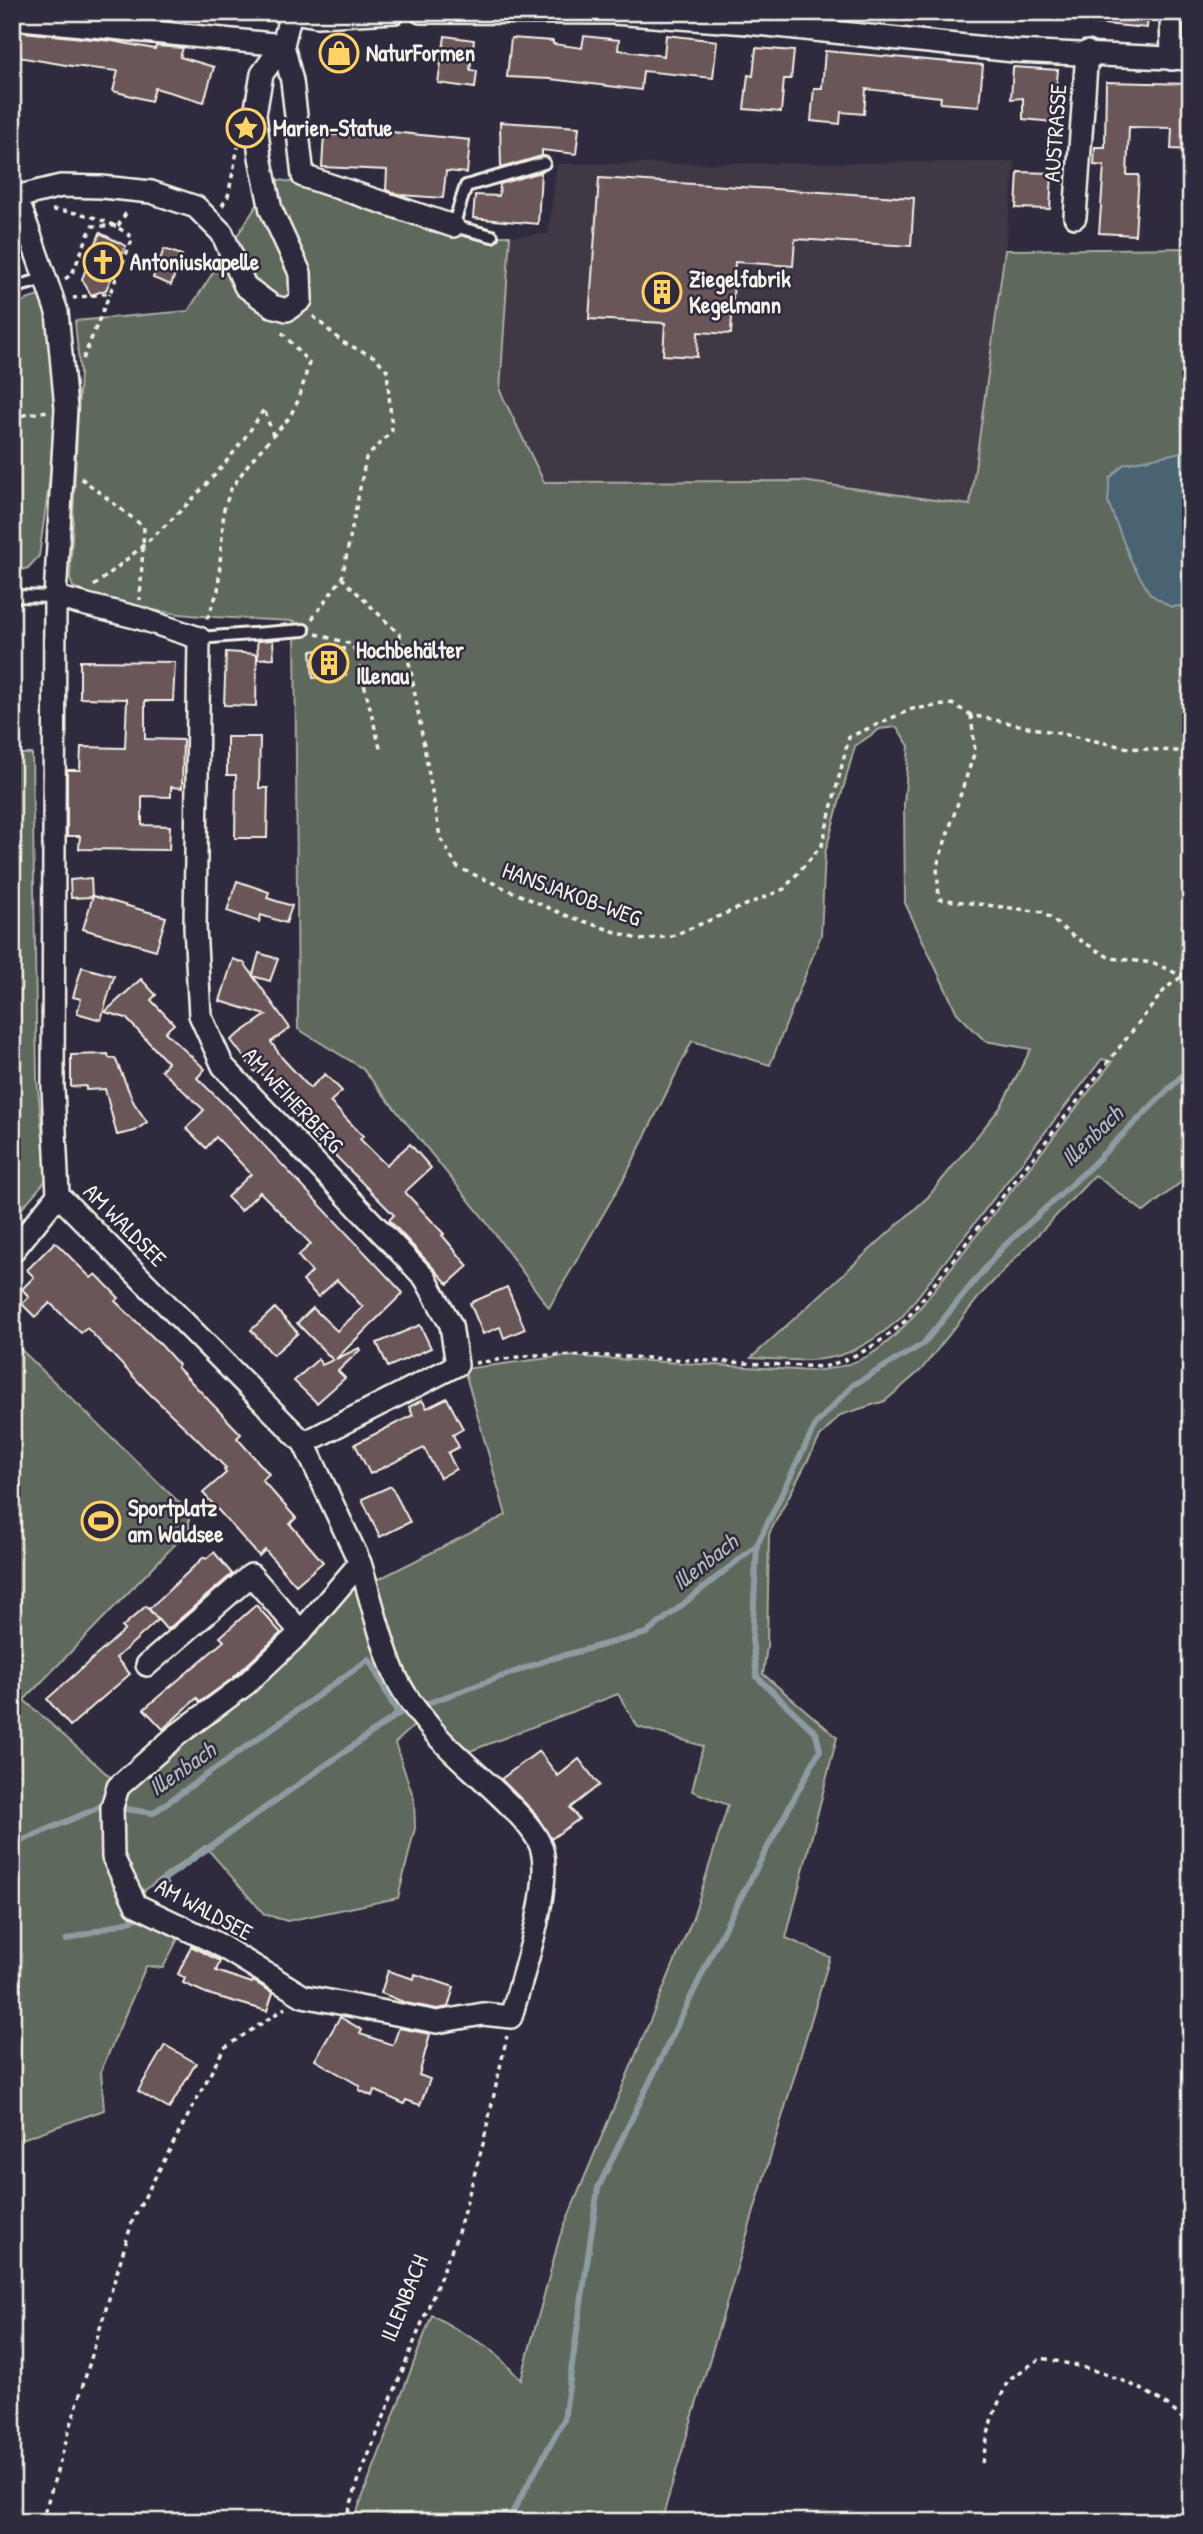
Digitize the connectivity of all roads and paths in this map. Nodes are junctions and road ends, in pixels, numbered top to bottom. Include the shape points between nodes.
1 (291, 12) edge
2 (395, 12) edge
3 (421, 12) edge
4 (1171, 12) edge
5 (12, 18) edge
6 (748, 18) edge
7 (283, 45) junction
8 (1087, 52) junction
9 (1181, 59) edge
10 (544, 163) dead end
11 (13, 197) edge
12 (45, 210) dead end
13 (1075, 217) dead end
14 (118, 226) junction
15 (453, 226) junction
16 (492, 236) dead end
17 (12, 281) edge
18 (55, 288) junction
19 (110, 293) junction
20 (301, 300) junction
21 (272, 306) junction
22 (82, 361) dead end
23 (65, 408) junction
24 (12, 417) edge
25 (273, 435) junction
26 (79, 477) dead end
27 (21, 500) dead end
28 (12, 502) edge
29 (143, 546) junction
30 (342, 578) junction
31 (12, 596) edge
32 (64, 600) junction
33 (139, 618) junction
34 (304, 630) junction
35 (199, 638) junction
36 (971, 715) junction
37 (381, 752) dead end
38 (1191, 752) edge
39 (1191, 866) edge
40 (1191, 971) edge
41 (1182, 976) junction
42 (58, 1195) junction
43 (12, 1252) edge
44 (457, 1365) junction
45 (304, 1443) junction
46 (360, 1563) junction
47 (301, 1632) junction
48 (147, 1665) dead end
49 (303, 1996) junction
50 (511, 2017) junction
51 (1191, 2426) edge
52 (982, 2463) dead end
53 (1191, 2513) edge
54 (44, 2522) edge
55 (345, 2522) edge
56 (1187, 2522) edge

1 - 2 street via 317,16
1 - 7 street
3 - 6 street, AUSTRASSE
4 - 9 street, AUSTRASSE
5 - 7 street
6 - 8 street, AUSTRASSE via 1014,51
7 - 15 street via 303,176
7 - 20 street via 262,74 255,114 271,210 300,273
8 - 9 street, AUSTRASSE
8 - 13 street, AUSTRASSE
10 - 15 lane via 466,186
11 - 18 street, AM WALDSEE
11 - 21 street via 61,186 102,187 151,192 196,206 222,233 244,285
12 - 14 path via 77,212
14 - 18 path via 92,226 72,274
14 - 19 path via 133,238
15 - 16 lane
17 - 18 lane via 16,287
18 - 19 path
18 - 23 street, AM WALDSEE
19 - 22 path
20 - 21 street via 287,310
20 - 30 path via 342,342 375,357 387,370 392,431 366,458
21 - 25 path via 272,320 309,363 299,399
23 - 24 path
23 - 32 street, AM WALDSEE
25 - 29 path via 264,409 243,443
25 - 35 path via 230,489 224,509 218,591
26 - 29 path via 144,527
27 - 28 path
29 - 32 path
29 - 33 path
30 - 34 path
30 - 36 path, HANSJAKOB-WEG via 399,634 410,666 440,837 457,867 565,915 640,940 672,936 784,890 822,845 849,737 912,709 953,704
31 - 32 lane
32 - 33 street
32 - 42 street, AM WALDSEE via 53,1087
33 - 35 street
34 - 35 lane
34 - 37 path via 351,644
35 - 44 street, AM WEIHERBERG via 195,927 200,1015 223,1066 425,1278 451,1325
36 - 38 path, HANSJAKOB-WEG via 1129,748
36 - 41 path via 975,751 937,866 939,899 1043,912 1110,958 1154,963
39 - 41 path via 1184,881
40 - 41 path
41 - 44 path via 1167,988 905,1321 856,1357 824,1367 533,1354
42 - 43 street
42 - 45 street, AM WALDSEE
44 - 45 street
45 - 46 street, AM WALDSEE
46 - 47 street, AM WALDSEE
46 - 50 street, AM WALDSEE via 393,1672 406,1695 436,1734 518,1814 541,1847 542,1898
47 - 48 street via 251,1575
47 - 49 street, AM WALDSEE via 246,1684 177,1735 118,1787 112,1807 113,1857 136,1905 216,1943
49 - 50 street, AM WALDSEE via 437,2022 483,2014
49 - 54 path via 224,2048 134,2219
50 - 55 path, ILLENBACH via 457,2235
51 - 52 path via 1162,2401 1127,2382 1080,2365 1041,2358 1008,2380 991,2421
53 - 56 path

